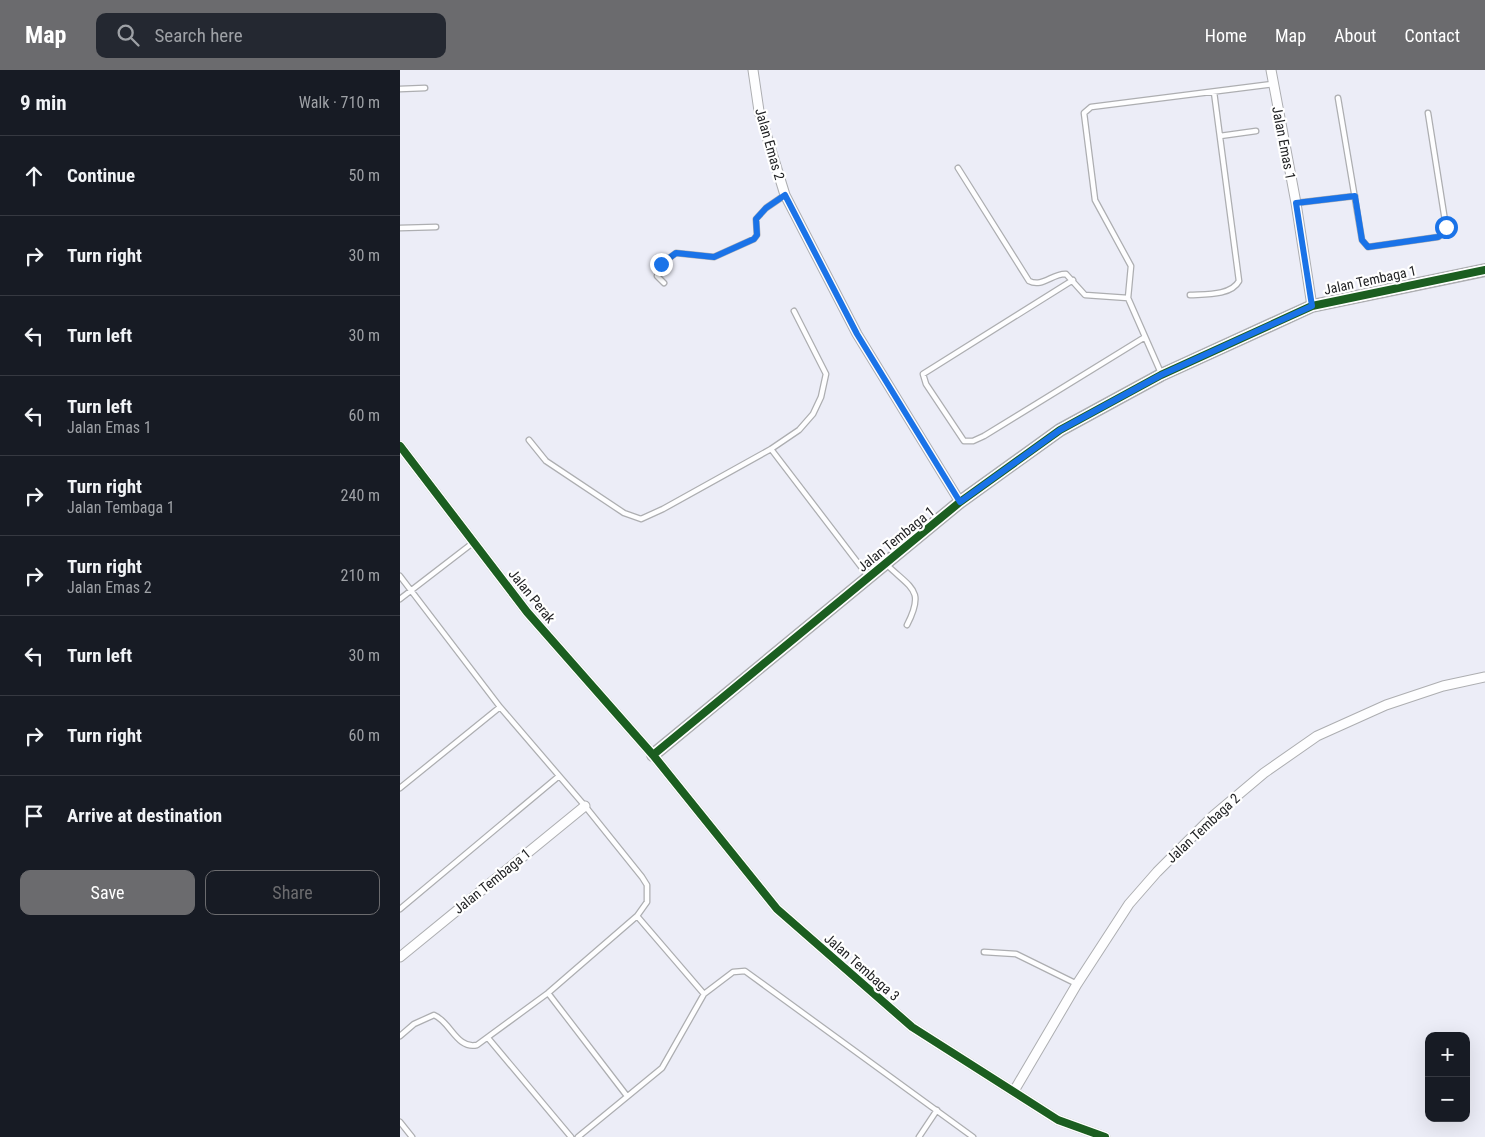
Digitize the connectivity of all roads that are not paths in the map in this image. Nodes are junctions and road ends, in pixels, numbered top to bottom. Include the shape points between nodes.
1 (753, 70) edge
2 (1271, 70) edge
3 (1273, 84) junction
4 (425, 88) dead end
5 (400, 89) edge
6 (1214, 92) junction
7 (1338, 98) dead end
8 (1428, 113) dead end
9 (1256, 131) dead end
10 (1220, 136) junction
11 (958, 168) dead end
12 (785, 195) junction
13 (1355, 196) junction
14 (1296, 203) junction
15 (400, 228) edge
16 (436, 228) dead end
17 (1485, 270) edge
18 (1073, 280) junction
19 (664, 284) dead end
20 (1190, 295) dead end
21 (1128, 298) junction
22 (1312, 306) junction
23 (794, 311) dead end
24 (1145, 337) junction
25 (1161, 375) junction
26 (529, 440) dead end
27 (400, 446) edge
28 (771, 449) junction
29 (960, 502) junction
30 (474, 542) junction
31 (886, 564) junction
32 (400, 576) edge
33 (868, 577) junction
34 (411, 589) junction
35 (400, 598) edge
36 (907, 625) dead end
37 (1485, 677) edge
38 (500, 707) junction
39 (653, 755) junction
40 (559, 776) junction
41 (400, 788) edge
42 (585, 806) junction
43 (400, 909) edge
44 (636, 916) junction
45 (984, 952) dead end
46 (400, 956) edge
47 (1077, 984) junction
48 (548, 993) junction
49 (704, 994) junction
50 (400, 1036) edge
51 (488, 1038) junction
52 (1014, 1090) junction
53 (627, 1096) junction
54 (937, 1110) junction
55 (400, 1122) edge
56 (412, 1137) edge
57 (571, 1137) edge
58 (578, 1137) edge
59 (918, 1137) edge
60 (973, 1137) edge
61 (1105, 1137) edge

1 - 12 street, Jalan Emas 2 via 759,111
2 - 3 street, Jalan Emas 1
3 - 6 lane
3 - 14 street, Jalan Emas 1
4 - 5 lane
6 - 10 lane
6 - 21 lane via 1090,107 1084,113 1095,200 1131,266
7 - 13 lane
8 - 13 lane via 1446,227 1444,233 1438,237 1368,247 1362,240
9 - 10 lane
10 - 20 lane via 1239,281 1236,286 1219,293
11 - 18 lane via 1029,281 1037,283 1062,274
12 - 19 lane via 756,219 757,235 754,239 714,257 676,253 661,264 657,276
12 - 29 street, Jalan Emas 2 via 857,334
13 - 14 lane
14 - 22 street, Jalan Emas 1
15 - 16 lane
17 - 22 street, Jalan Tembaga 1
18 - 21 lane via 1085,295
18 - 24 lane via 923,374 926,384 964,441 984,436
21 - 24 lane
22 - 25 street, Jalan Tembaga 1
23 - 28 lane via 826,374 813,414 799,430
24 - 25 lane
25 - 29 street, Jalan Tembaga 1 via 1060,430
26 - 28 lane via 546,461 624,513 641,519
27 - 30 street, Jalan Perak
28 - 33 lane
29 - 31 street, Jalan Tembaga 1
30 - 34 lane
30 - 39 street, Jalan Perak via 527,612
31 - 33 street, Jalan Tembaga 1
31 - 36 lane via 916,594 917,606
32 - 34 lane
33 - 39 street, Jalan Tembaga 1
34 - 35 lane
34 - 38 lane
37 - 47 street, Jalan Tembaga 2 via 1443,686 1386,705 1317,736 1264,772 1213,816 1157,872 1129,904
38 - 40 lane
38 - 41 lane
39 - 52 street, Jalan Tembaga 3 via 777,909 912,1027
40 - 42 lane
40 - 43 lane
42 - 44 lane via 647,885 647,902
42 - 46 street, Jalan Tembaga 1
44 - 48 lane
44 - 49 lane
45 - 47 lane via 1016,954
47 - 52 street, Jalan Tembaga 2
48 - 51 lane
48 - 53 lane
49 - 53 lane via 662,1068
49 - 54 lane via 733,972 745,971
50 - 51 lane via 414,1024 434,1015 467,1045 477,1045
51 - 57 lane
52 - 61 street, Jalan Tembaga 3 via 1058,1120
53 - 58 lane
54 - 59 lane
54 - 60 lane
55 - 56 lane

